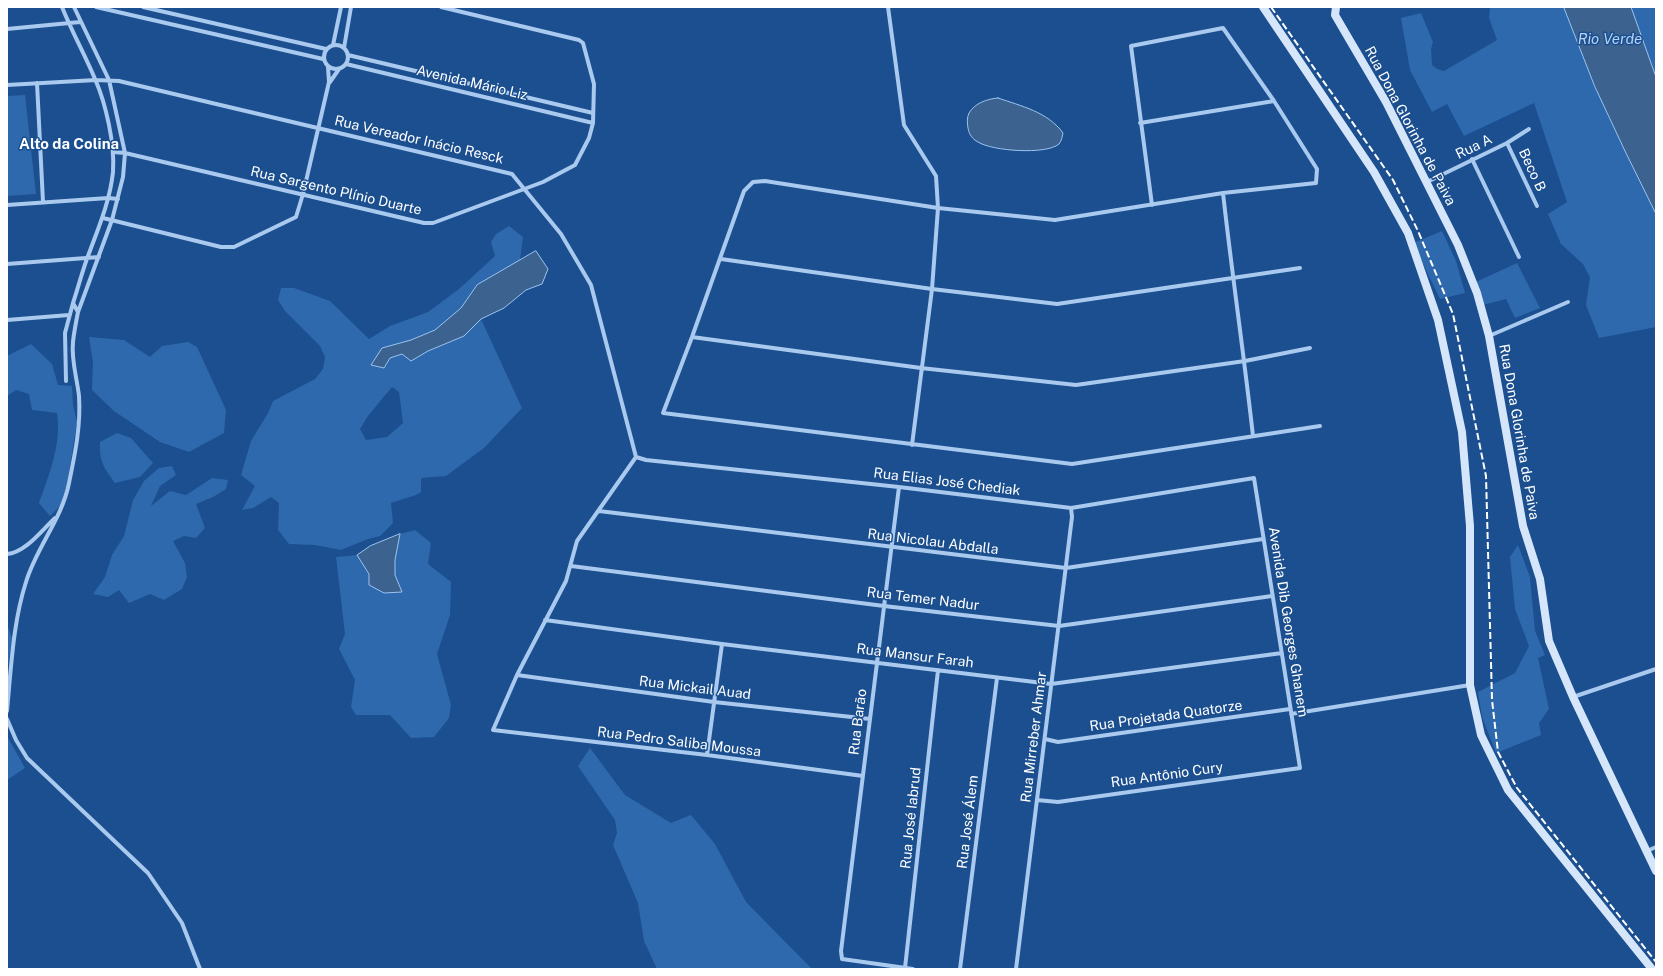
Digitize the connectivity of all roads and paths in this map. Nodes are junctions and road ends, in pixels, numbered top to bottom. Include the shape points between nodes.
1 (62, 7) edge
2 (74, 7) edge
3 (96, 7) edge
4 (143, 7) edge
5 (341, 7) edge
6 (351, 7) edge
7 (441, 7) edge
8 (888, 7) edge
9 (1263, 7) edge
10 (1336, 7) edge
11 (80, 22) junction
12 (69, 24) junction
13 (7, 29) edge
14 (333, 45) junction
15 (344, 48) junction
16 (326, 49) junction
17 (348, 55) junction
18 (323, 59) junction
19 (346, 64) junction
20 (328, 67) junction
21 (339, 69) junction
22 (96, 80) junction
23 (109, 80) junction
24 (329, 82) junction
25 (37, 83) junction
26 (7, 85) edge
27 (1274, 101) junction
28 (593, 113) junction
29 (593, 123) junction
30 (1140, 123) junction
31 (319, 128) junction
32 (1529, 129) dead end
33 (1507, 143) junction
34 (113, 152) junction
35 (125, 153) junction
36 (1472, 159) junction
37 (1426, 182) junction
38 (524, 188) junction
39 (1223, 193) junction
40 (303, 194) junction
41 (108, 198) junction
42 (118, 199) junction
43 (43, 202) junction
44 (7, 205) edge
45 (1152, 205) junction
46 (1537, 206) dead end
47 (938, 208) junction
48 (103, 218) junction
49 (112, 220) junction
50 (99, 257) junction
51 (1519, 257) dead end
52 (87, 258) junction
53 (721, 259) junction
54 (7, 264) edge
55 (1300, 268) dead end
56 (1232, 279) junction
57 (932, 289) junction
58 (1568, 302) dead end
59 (73, 303) junction
60 (78, 312) junction
61 (69, 315) junction
62 (7, 320) edge
63 (1489, 336) junction
64 (692, 337) junction
65 (1310, 348) dead end
66 (1245, 361) junction
67 (921, 368) junction
68 (66, 381) dead end
69 (1320, 426) dead end
70 (1254, 436) junction
71 (912, 445) junction
72 (636, 456) junction
73 (1254, 478) joint
74 (899, 487) junction
75 (1071, 508) junction
76 (599, 511) junction
77 (57, 516) junction
78 (1263, 539) junction
79 (892, 548) junction
80 (7, 554) edge
81 (571, 566) junction
82 (1066, 568) junction
83 (1272, 596) junction
84 (884, 606) junction
85 (545, 620) junction
86 (1058, 626) junction
87 (722, 644) junction
88 (1282, 653) junction
89 (877, 663) junction
90 (1656, 669) edge
91 (938, 670) junction
92 (517, 675) junction
93 (997, 678) junction
94 (1051, 684) junction
95 (1470, 685) junction
96 (1573, 697) junction
97 (714, 702) junction
98 (1290, 709) junction
99 (7, 711) edge
100 (1291, 714) junction
101 (7, 719) edge
102 (870, 719) junction
103 (1045, 739) junction
104 (707, 755) junction
105 (1300, 768) joint
106 (863, 776) junction
107 (1037, 800) junction
108 (1656, 847) edge
109 (1647, 850) junction
110 (1656, 871) edge
111 (905, 968) junction
112 (200, 969) edge
113 (914, 969) edge
114 (960, 969) edge
115 (1016, 969) edge
116 (1652, 969) edge

1 - 12 street
2 - 11 street
3 - 18 street
4 - 16 street
5 - 14 street
6 - 15 street
7 - 28 street, Rua Sargento Plínio Duarte via 584,43 594,84
8 - 47 street via 904,124 936,176
9 - 95 street via 1374,172 1408,233 1438,320 1463,440 1470,526
10 - 37 street, Rua Dona Glorinha de Paiva via 1335,15 1386,102
11 - 12 street
11 - 23 street
12 - 13 street
12 - 22 street
14 - 15 street
14 - 16 street
15 - 17 street
16 - 18 street
17 - 19 street
17 - 28 street, Avenida Mário Liz
18 - 20 street
19 - 21 street
19 - 29 street, Avenida Mário Liz
20 - 21 street
20 - 24 street
21 - 24 street
22 - 23 street, Rua Vereador Inácio Resck
22 - 25 street, Rua Vereador Inácio Resck
22 - 34 street
23 - 31 street, Rua Vereador Inácio Resck
23 - 35 street
24 - 31 street
25 - 26 street, Rua Vereador Inácio Resck
25 - 43 street
27 - 30 street
27 - 30 street via 1223,28 1131,46
27 - 39 street via 1317,169 1316,183
28 - 29 street, Rua Sargento Plínio Duarte
29 - 38 street, Rua Sargento Plínio Duarte via 589,138 575,165 543,182
30 - 45 street
31 - 38 street, Rua Vereador Inácio Resck via 512,174
31 - 40 street
32 - 33 street, Rua A
33 - 36 street, Rua A
33 - 46 street, Beco B
34 - 35 street, Rua Sargento Plínio Duarte
34 - 41 street via 113,172
35 - 40 street, Rua Sargento Plínio Duarte
35 - 42 street
36 - 37 street, Rua A
36 - 51 street
37 - 63 street, Rua Dona Glorinha de Paiva via 1458,245 1478,293
38 - 40 street, Rua Sargento Plínio Duarte via 433,223
38 - 72 street, Rua Vereador Inácio Resck via 561,234 591,285
39 - 45 street
39 - 56 street
40 - 49 street via 296,217 234,247 221,247
41 - 42 street
41 - 43 street
41 - 48 street
42 - 49 street
43 - 44 street
45 - 47 street via 1055,220
47 - 53 street via 765,181 753,182 744,191
47 - 57 street
48 - 49 street
48 - 52 street
49 - 50 street
50 - 52 street
50 - 60 street
52 - 54 street
52 - 59 street
53 - 57 street
53 - 64 street
55 - 56 street
56 - 57 street via 1057,304
56 - 66 street
57 - 67 street
58 - 63 street
59 - 60 street
59 - 61 street
60 - 77 street via 73,343 78,396 77,438 69,485
61 - 62 street
61 - 68 street via 65,333
63 - 96 street, Rua Dona Glorinha de Paiva via 1523,526 1540,579 1549,641
64 - 67 street
64 - 71 street via 663,413
65 - 66 street
66 - 67 street via 1076,385
66 - 70 street
67 - 71 street
69 - 70 street
70 - 71 street via 1072,464
72 - 74 street, Rua Elias José Chediak via 646,460
72 - 76 street
73 - 75 street, Rua Elias José Chediak
73 - 78 street, Avenida Dib Georges Ghanem
74 - 75 street, Rua Elias José Chediak
74 - 79 street, Rua Barão
75 - 82 street, Rua Mirreber Ahmar
76 - 79 street, Rua Nicolau Abdalla
76 - 81 street via 577,541
77 - 80 street via 22,550
77 - 99 street via 32,565 26,583 19,614
78 - 82 street, Rua Nicolau Abdalla
78 - 83 street, Avenida Dib Georges Ghanem
79 - 82 street, Rua Nicolau Abdalla
79 - 84 street, Rua Barão
81 - 84 street, Rua Temer Nadur
81 - 85 street via 566,581
82 - 86 street, Rua Mirreber Ahmar
83 - 86 street, Rua Temer Nadur
83 - 88 street, Avenida Dib Georges Ghanem
84 - 86 street, Rua Temer Nadur
84 - 89 street, Rua Barão
85 - 87 street, Rua Mansur Farah
85 - 92 street
86 - 94 street, Rua Mirreber Ahmar
87 - 89 street, Rua Mansur Farah
87 - 97 street
88 - 94 street, Rua Mansur Farah
88 - 98 street, Avenida Dib Georges Ghanem
89 - 91 street, Rua Mansur Farah
89 - 102 street, Rua Barão
90 - 96 street
91 - 93 street, Rua Mansur Farah
91 - 111 street, Rua José Iabrud
92 - 97 street, Rua Mickail Auad
92 - 104 street, Rua Pedro Saliba Moussa via 493,730
93 - 94 street, Rua Mansur Farah
93 - 114 street, Rua José Álem
94 - 103 street, Rua Mirreber Ahmar
95 - 100 street
95 - 116 street via 1481,735 1508,790
96 - 109 street, Rua Dona Glorinha de Paiva
97 - 102 street, Rua Mickail Auad
97 - 104 street
98 - 100 street, Avenida Dib Georges Ghanem
98 - 103 street, Rua Projetada Quatorze via 1058,742
100 - 105 street, Avenida Dib Georges Ghanem
101 - 112 street via 27,758 148,873 182,923
102 - 106 street, Rua Barão
103 - 107 street, Rua Mirreber Ahmar
104 - 106 street, Rua Pedro Saliba Moussa
105 - 107 street, Rua Antônio Cury via 1058,802
106 - 111 street, Rua Barão via 842,959
107 - 115 street, Rua Mirreber Ahmar
108 - 109 street
109 - 110 street, Rua Dona Glorinha de Paiva
111 - 113 street

